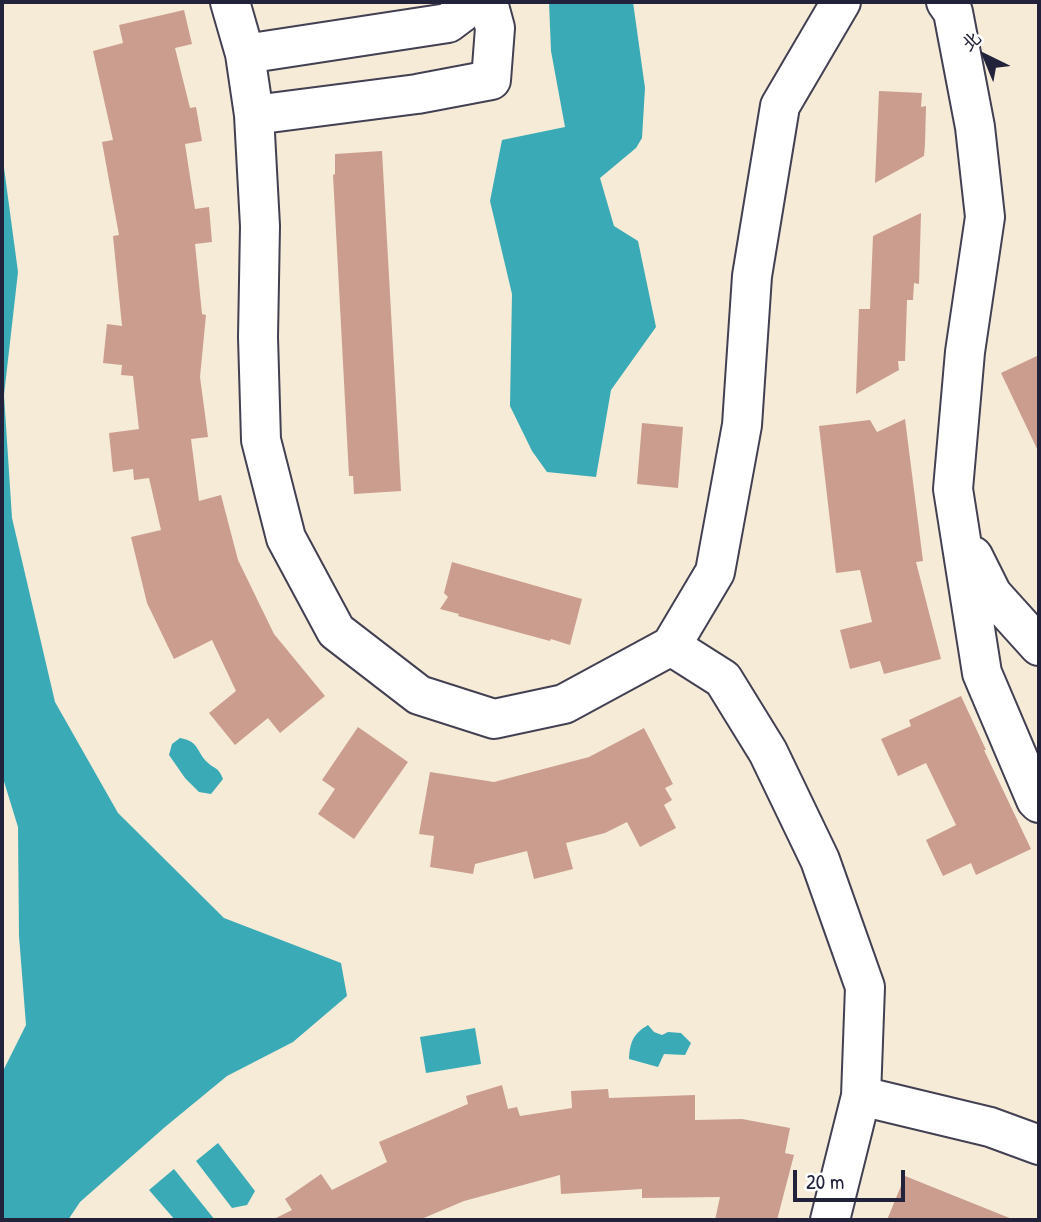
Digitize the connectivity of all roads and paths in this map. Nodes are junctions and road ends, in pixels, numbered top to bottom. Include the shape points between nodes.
1 (230, 2) edge
2 (476, 2) edge
3 (488, 2) edge
4 (841, 2) edge
5 (946, 2) edge
6 (245, 54) junction
7 (254, 115) junction
8 (958, 525) junction
9 (671, 646) junction
10 (1039, 646) edge
11 (1039, 803) edge
12 (861, 1096) junction
13 (1039, 1145) edge
14 (830, 1220) edge

1 - 6 street
2 - 6 street via 448,23
3 - 7 street via 495,29 491,80
4 - 9 street via 780,106 752,276 742,425 715,572
5 - 8 street via 953,12 975,127 985,217 965,352 953,489
6 - 7 street
7 - 9 street via 260,226 261,440 286,538 336,631 419,695 494,719 564,704
8 - 10 street via 992,594
8 - 11 street via 982,673
9 - 12 street via 723,679 768,752 820,860 865,987
12 - 13 street via 990,1127
12 - 14 street

